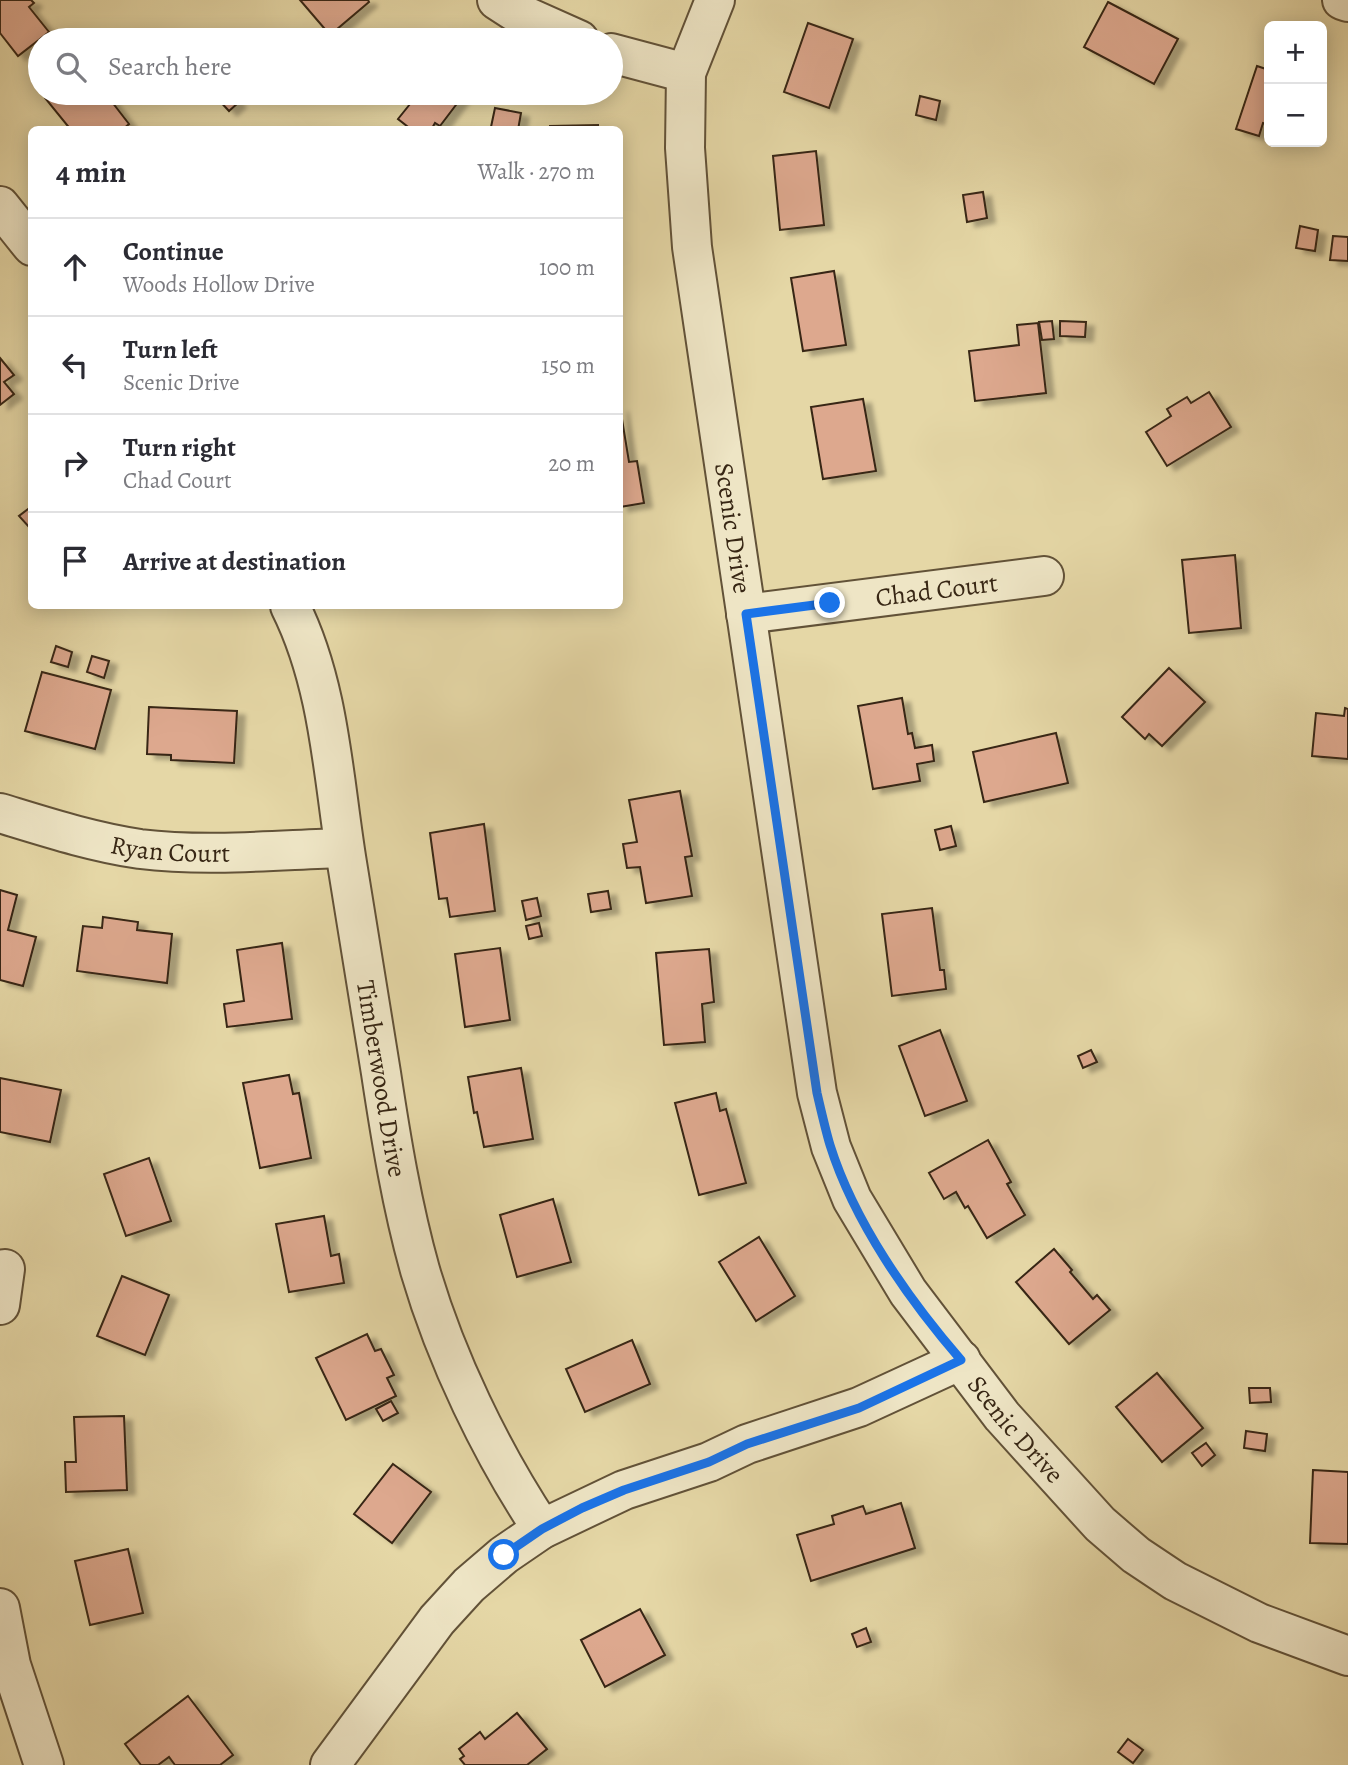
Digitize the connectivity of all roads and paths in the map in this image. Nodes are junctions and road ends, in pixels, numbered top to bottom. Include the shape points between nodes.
1 (497, 0) edge
2 (715, 0) edge
3 (1342, 0) edge
4 (1348, 2) edge
5 (552, 28) edge
6 (623, 56) edge
7 (686, 73) junction
8 (2, 211) edge
9 (28, 241) edge
10 (1044, 576) dead end
11 (292, 609) edge
12 (746, 614) junction
13 (0, 813) edge
14 (344, 848) junction
15 (961, 1360) junction
16 (542, 1529) junction
17 (0, 1608) edge
18 (1348, 1656) edge
19 (44, 1765) edge
20 (330, 1765) edge

1 - 5 street
2 - 7 street, Scenic Drive
3 - 4 street
6 - 7 street
7 - 12 street, Scenic Drive via 685,160 692,247
8 - 9 street
10 - 12 street, Chad Court
11 - 14 street, Timberwood Drive via 331,742
12 - 15 street, Scenic Drive via 817,1093 831,1147 852,1199 879,1247 908,1293
13 - 14 street, Ryan Court via 70,835 141,849
14 - 16 street, Timberwood Drive via 395,1160 421,1272 478,1416 510,1480
15 - 16 street via 859,1408 624,1490
15 - 18 street, Scenic Drive via 1034,1453 1100,1524 1136,1555 1216,1603
16 - 20 street via 504,1555 437,1620
17 - 19 street via 11,1665

